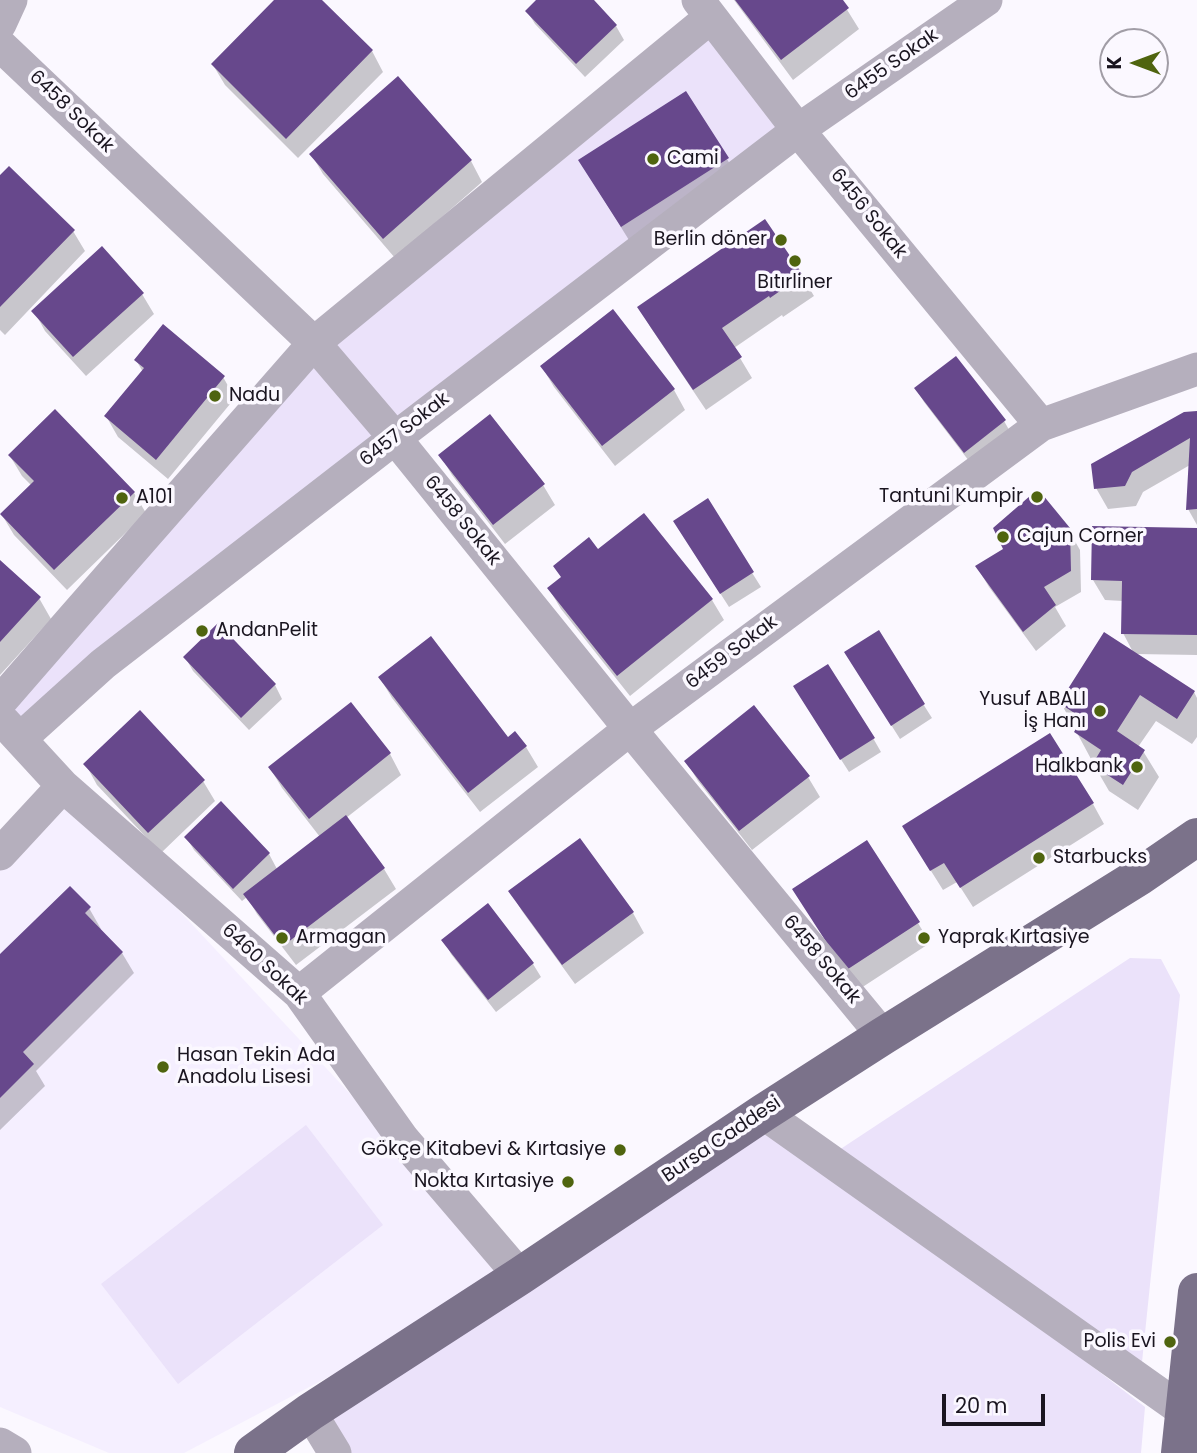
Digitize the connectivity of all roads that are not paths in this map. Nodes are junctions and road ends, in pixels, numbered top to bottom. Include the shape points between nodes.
1 (11, 0) edge
2 (986, 0) edge
3 (705, 8) edge
4 (0, 24) edge
5 (0, 44) edge
6 (798, 130) junction
7 (314, 343) junction
8 (1197, 369) edge
9 (1041, 425) junction
10 (395, 438) junction
11 (0, 702) edge
12 (10, 729) edge
13 (630, 729) junction
14 (63, 786) junction
15 (1197, 837) edge
16 (0, 854) edge
17 (299, 993) junction
18 (883, 1036) junction
19 (763, 1113) junction
20 (520, 1276) junction
21 (1197, 1292) edge
22 (310, 1412) junction
23 (1185, 1412) junction
24 (0, 1444) edge
25 (15, 1453) edge
26 (253, 1453) edge
27 (334, 1453) edge
28 (1181, 1453) edge

1 - 4 street
2 - 6 street, 6455 Sokak
3 - 6 street, 6456 Sokak
3 - 7 street
5 - 7 street, 6458 Sokak
6 - 9 street, 6456 Sokak
6 - 10 street, 6457 Sokak
7 - 10 street, 6458 Sokak
7 - 11 street
8 - 9 street, 6459 Sokak
9 - 13 street, 6459 Sokak
10 - 12 street, 6457 Sokak via 103,664
10 - 13 street, 6458 Sokak
12 - 14 street, 6460 Sokak
13 - 17 street, 6459 Sokak
13 - 18 street, 6458 Sokak
14 - 16 street
14 - 17 street, 6460 Sokak
15 - 18 main road, Bursa Caddesi
17 - 20 street, 6460 Sokak via 403,1139
18 - 19 main road, Bursa Caddesi
19 - 20 main road, Bursa Caddesi
19 - 23 street
20 - 22 main road, Bursa Caddesi
21 - 23 main road
22 - 26 main road, Bursa Caddesi
22 - 27 street
23 - 28 main road
24 - 25 street

